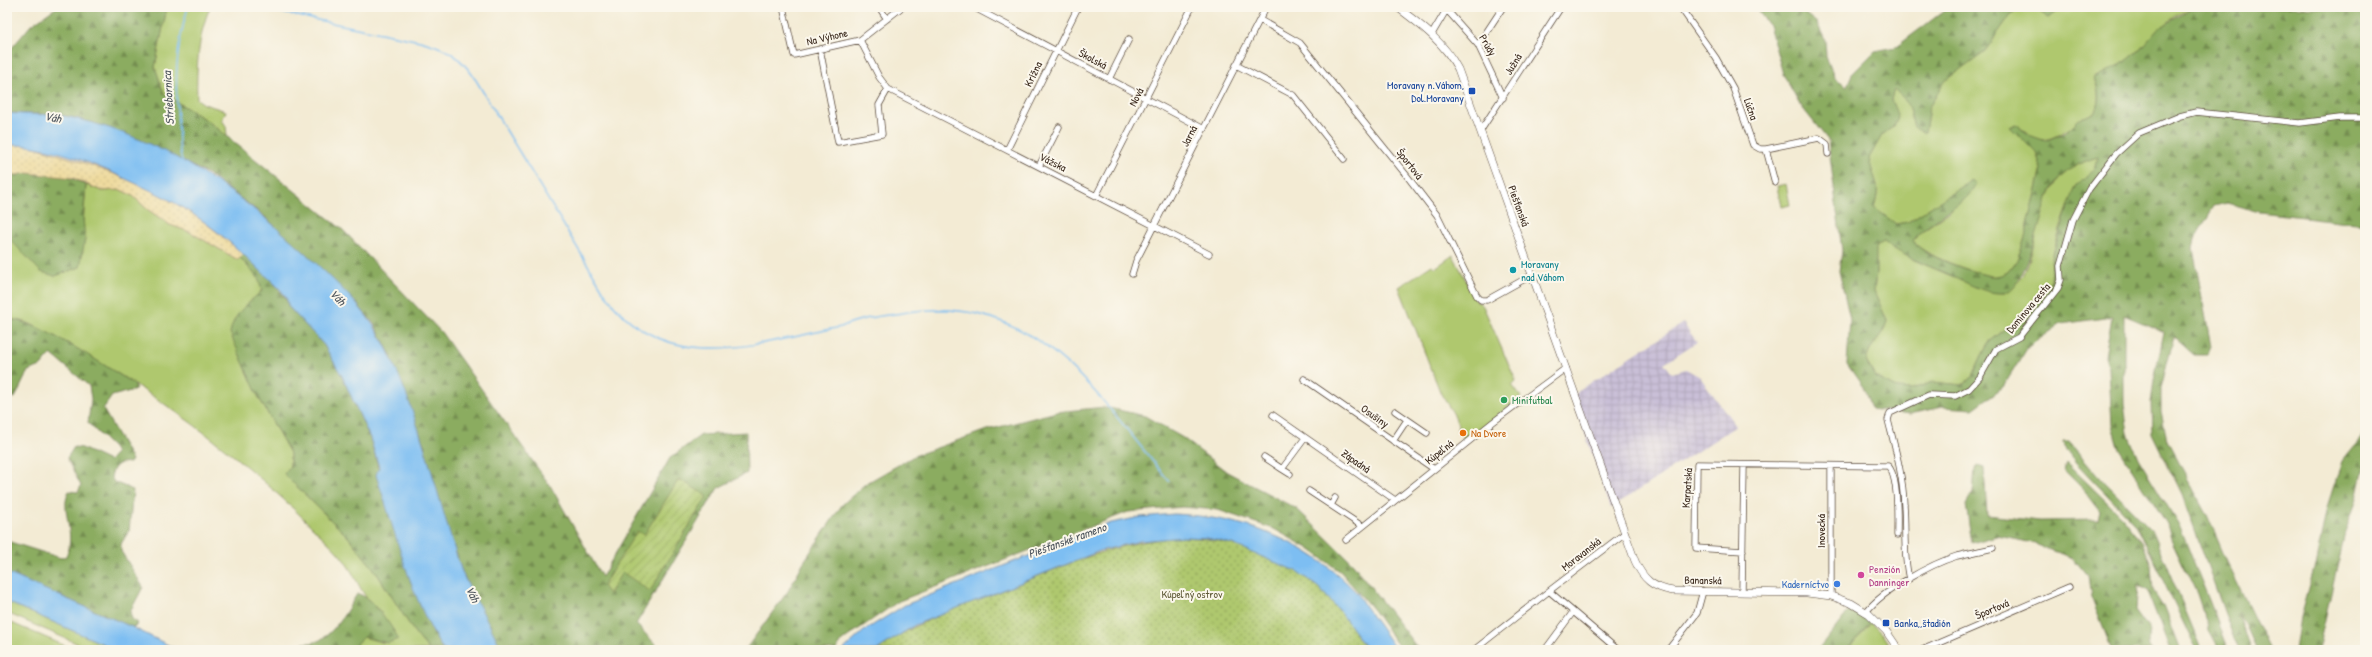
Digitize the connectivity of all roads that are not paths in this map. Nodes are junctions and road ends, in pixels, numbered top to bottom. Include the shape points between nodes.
1 (783, 7) edge
2 (879, 7) edge
3 (902, 7) edge
4 (973, 7) edge
5 (1078, 7) edge
6 (1192, 7) edge
7 (1266, 7) edge
8 (1397, 7) edge
9 (1502, 7) edge
10 (1561, 7) edge
11 (1680, 7) edge
12 (1447, 8) edge
13 (887, 19) junction
14 (1260, 20) junction
15 (1432, 34) junction
16 (1129, 39) dead end
17 (860, 40) junction
18 (1478, 45) junction
19 (820, 49) junction
20 (1056, 50) junction
21 (1236, 65) junction
22 (1109, 79) junction
23 (888, 88) junction
24 (1503, 98) junction
25 (1146, 99) junction
26 (2365, 118) edge
27 (1059, 127) dead end
28 (1204, 128) junction
29 (1481, 130) junction
30 (1766, 149) junction
31 (1007, 150) junction
32 (1828, 154) dead end
33 (1344, 159) dead end
34 (1039, 166) junction
35 (1775, 183) dead end
36 (1096, 196) junction
37 (1155, 226) junction
38 (1209, 254) dead end
39 (1132, 274) dead end
40 (1532, 275) junction
41 (1566, 368) junction
42 (1304, 379) dead end
43 (1395, 411) dead end
44 (1273, 415) dead end
45 (1407, 420) junction
46 (1427, 433) dead end
47 (1589, 433) joint
48 (1305, 438) junction
49 (1392, 441) junction
50 (1264, 457) dead end
51 (1744, 466) junction
52 (1831, 466) junction
53 (1282, 469) junction
54 (1434, 469) junction
55 (1290, 474) dead end
56 (1309, 490) dead end
57 (1335, 498) dead end
58 (1395, 500) junction
59 (1331, 505) junction
60 (1362, 526) junction
61 (1625, 533) junction
62 (1897, 535) dead end
63 (1346, 540) dead end
64 (1993, 548) dead end
65 (1743, 551) junction
66 (1909, 579) junction
67 (2069, 587) dead end
68 (1549, 591) junction
69 (1703, 592) junction
70 (1742, 592) junction
71 (1831, 596) junction
72 (1573, 612) junction
73 (1866, 612) junction
74 (1474, 650) edge
75 (1545, 650) edge
76 (1618, 650) edge
77 (1668, 650) edge
78 (1899, 650) edge
79 (1922, 650) edge

1 - 19 street, Na Výhone via 794,55
2 - 13 street
3 - 13 street, Na Výhone
4 - 20 street, Školská
5 - 20 street, Krížna
6 - 25 street, Nová
7 - 14 street, Jarná
8 - 15 main road, Piešťanská
9 - 18 street
10 - 24 street, Južná
11 - 30 street, Lúčna via 1716,58 1732,88 1753,145
12 - 15 street
12 - 18 street, Prúdy
13 - 17 street, Na Výhone
14 - 21 street, Jarná
14 - 40 street, Športová via 1300,43 1402,170 1437,215 1481,300 1487,300
15 - 29 main road, Piešťanská via 1450,54
16 - 22 street
17 - 19 street, Na Výhone
17 - 23 street, Vážska via 879,77
18 - 24 street, Prúdy
19 - 23 street via 838,142 882,134 880,105
20 - 22 street, Školská
20 - 31 street, Krížna
21 - 28 street, Jarná
21 - 33 street via 1293,95
22 - 25 street, Školská
23 - 31 street, Vážska
24 - 29 street, Južná
25 - 28 street, Školská
25 - 36 street, Nová
26 - 66 street, Dominova cesta via 2300,123 2196,112 2139,132 2116,154 2089,189 2073,220 2060,266 2061,280 2058,288 2019,337 1996,349 1976,383 1962,394 1929,394 1890,413 1888,420 1900,465
27 - 34 street
28 - 37 street, Jarná
29 - 40 main road, Piešťanská
30 - 32 street via 1819,138 1827,144
30 - 35 street
31 - 34 street, Vážska
34 - 36 street, Vážska
36 - 37 street, Vážska
37 - 38 street, Vážska
37 - 39 street, Jarná via 1136,261
40 - 41 main road, Piešťanská
41 - 47 main road, Piešťanská
41 - 54 street, Kúpeľná
42 - 49 street, Osušiny
43 - 45 street, Osušiny
44 - 48 street, Západná
45 - 46 street, Osušiny
45 - 49 street
47 - 61 main road, Bananská
48 - 53 street
48 - 58 street, Západná
49 - 54 street, Osušiny
50 - 53 street
51 - 52 street
51 - 65 street
51 - 65 street, Karpatská via 1697,464 1695,545 1700,550
52 - 62 street via 1888,466 1893,471
52 - 71 street, Inovecká
53 - 55 street
54 - 58 street, Kúpeľná
56 - 59 street
57 - 59 street
58 - 60 street, Kúpeľná
59 - 60 street
60 - 63 street, Kúpeľná
61 - 68 street, Moravanská
61 - 69 main road, Bananská via 1638,567 1648,581 1666,590
64 - 66 street via 1957,556
65 - 70 street
66 - 73 street via 1881,597
67 - 79 street, Športová
68 - 72 street
68 - 74 street, Moravanská
69 - 70 main road, Bananská
69 - 77 street via 1697,613
70 - 71 main road, Bananská
71 - 73 main road, Bananská
72 - 75 street
72 - 76 street
73 - 78 main road, Bananská via 1886,631

